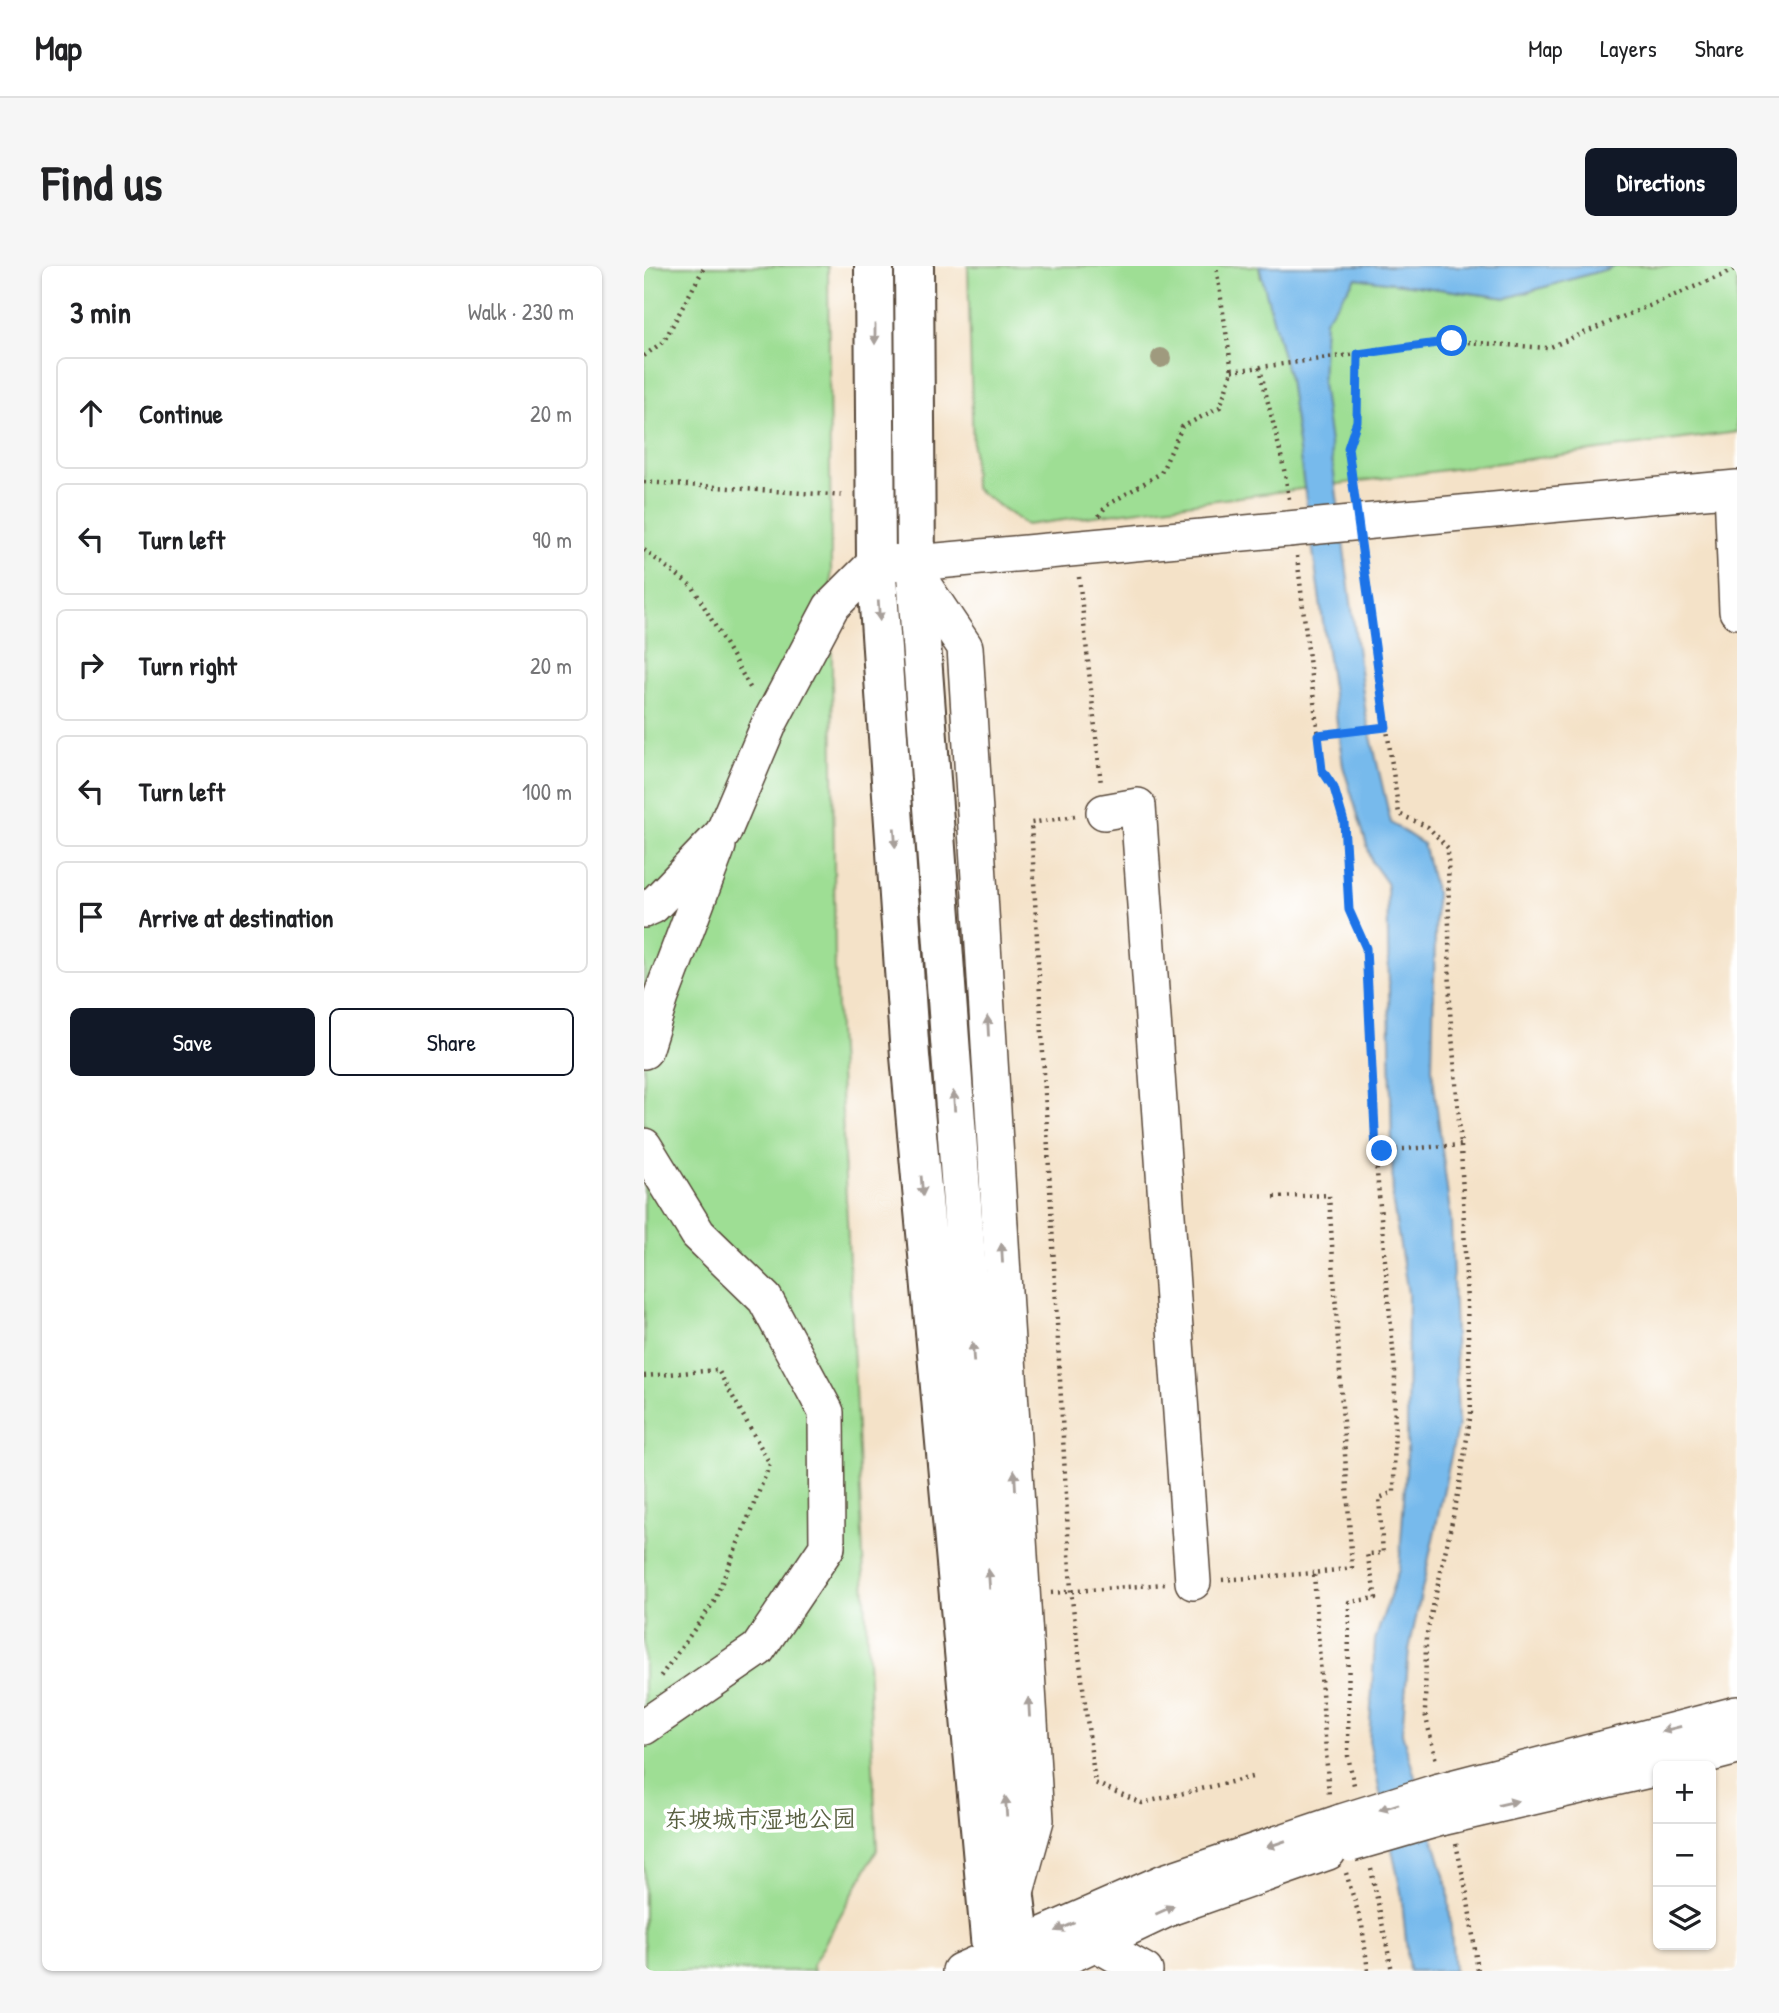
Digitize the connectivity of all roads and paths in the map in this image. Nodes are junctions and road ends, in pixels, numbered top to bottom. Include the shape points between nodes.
1 (705, 266) edge
2 (874, 266) edge
3 (914, 266) edge
4 (1216, 266) edge
5 (1737, 269) edge
6 (1358, 354) junction
7 (644, 355) edge
8 (1260, 367) junction
9 (1232, 371) junction
10 (644, 482) edge
11 (1735, 488) edge
12 (876, 497) junction
13 (1359, 522) junction
14 (1291, 527) junction
15 (1085, 535) junction
16 (644, 550) edge
17 (876, 562) junction
18 (916, 569) junction
19 (1737, 611) edge
20 (770, 722) junction
21 (1386, 727) junction
22 (1318, 735) junction
23 (1104, 812) junction
24 (723, 833) junction
25 (644, 910) edge
26 (644, 1051) edge
27 (1461, 1145) junction
28 (644, 1146) edge
29 (1376, 1151) junction
30 (1274, 1197) dead end
31 (644, 1376) edge
32 (1193, 1582) dead end
33 (652, 1688) dead end
34 (1737, 1714) edge
35 (644, 1727) edge
36 (1737, 1747) edge
37 (1683, 1761) edge
38 (1653, 1769) edge
39 (1256, 1776) dead end
40 (1442, 1804) junction
41 (1348, 1833) junction
42 (1015, 1895) junction
43 (1095, 1943) junction
44 (1004, 1965) edge
45 (1145, 1971) edge
46 (1368, 1971) edge
47 (1392, 1971) edge
48 (1478, 1971) edge

1 - 7 path via 664,341
2 -> 12 main road
3 - 18 main road
4 - 9 path
5 - 6 path via 1548,348 1452,341
6 - 8 path
6 - 13 path via 1357,421 1348,448
8 - 9 path
8 - 14 path via 1271,425 1284,461
9 - 15 path via 1220,407 1182,427 1161,472 1106,506
10 - 12 path
11 - 13 street
11 - 19 street
12 - 17 main road
13 - 14 street, bridge
13 - 21 path
14 - 15 street
14 - 22 path
15 - 18 street
15 - 23 path
16 - 20 path via 693,587
17 - 18 street
17 - 20 street via 831,607
17 -> 44 main road via 918,1147
42 -> 18 main road
42 -> 18 street via 1035,1820 965,647
20 - 24 street
21 - 22 path
21 - 27 path via 1399,814 1428,827 1448,848 1450,1011
22 - 29 path via 1322,770 1334,788 1344,822 1349,910 1366,948
23 - 32 street via 1138,806
23 - 39 path via 1031,823 1071,1591 1095,1783 1142,1803
24 - 25 street
24 - 26 street
27 - 29 path
27 - 40 path via 1471,1412 1426,1638 1424,1713
28 - 35 street via 698,1234 765,1299 825,1412 827,1547 758,1649
29 - 41 path via 1395,1371 1394,1492 1379,1498 1383,1552 1367,1554 1376,1598 1349,1602
30 - 41 path via 1329,1195 1352,1568 1314,1573
31 - 33 path via 718,1370 770,1464 713,1602
34 -> 40 street
36 - 37 street
40 -> 38 street
40 - 41 street, bridge
40 - 48 path via 1467,1894
43 -> 41 street
41 -> 44 street via 1164,1882
41 - 46 path
41 - 47 path
42 - 44 main road
43 - 44 street
43 - 45 street

